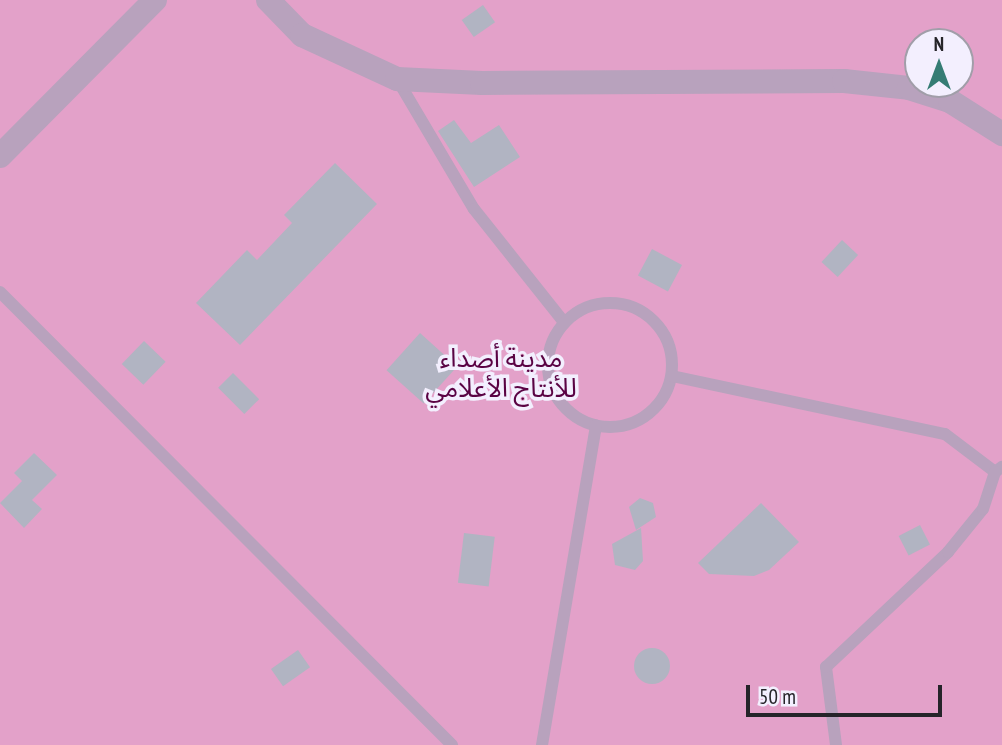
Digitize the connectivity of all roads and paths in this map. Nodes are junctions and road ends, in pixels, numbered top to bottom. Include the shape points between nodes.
1 (155, 0) edge
2 (268, 0) edge
3 (397, 79) junction
4 (1002, 134) edge
5 (0, 156) edge
6 (0, 292) edge
7 (564, 322) junction
8 (672, 376) junction
9 (596, 426) junction
10 (999, 470) edge
11 (452, 745) edge
12 (542, 745) edge
13 (836, 745) edge

1 - 5 street
2 - 3 street via 302,35
3 - 4 street via 482,83 844,81 909,88 950,101
3 - 7 lane via 474,209
6 - 11 lane
7 - 8 lane via 598,303 638,309 666,337
7 - 9 lane via 552,341 547,362 550,383 560,403
8 - 9 lane via 652,411 616,427
8 - 10 lane via 945,434
9 - 12 lane
10 - 13 lane via 983,509 948,552 826,667

